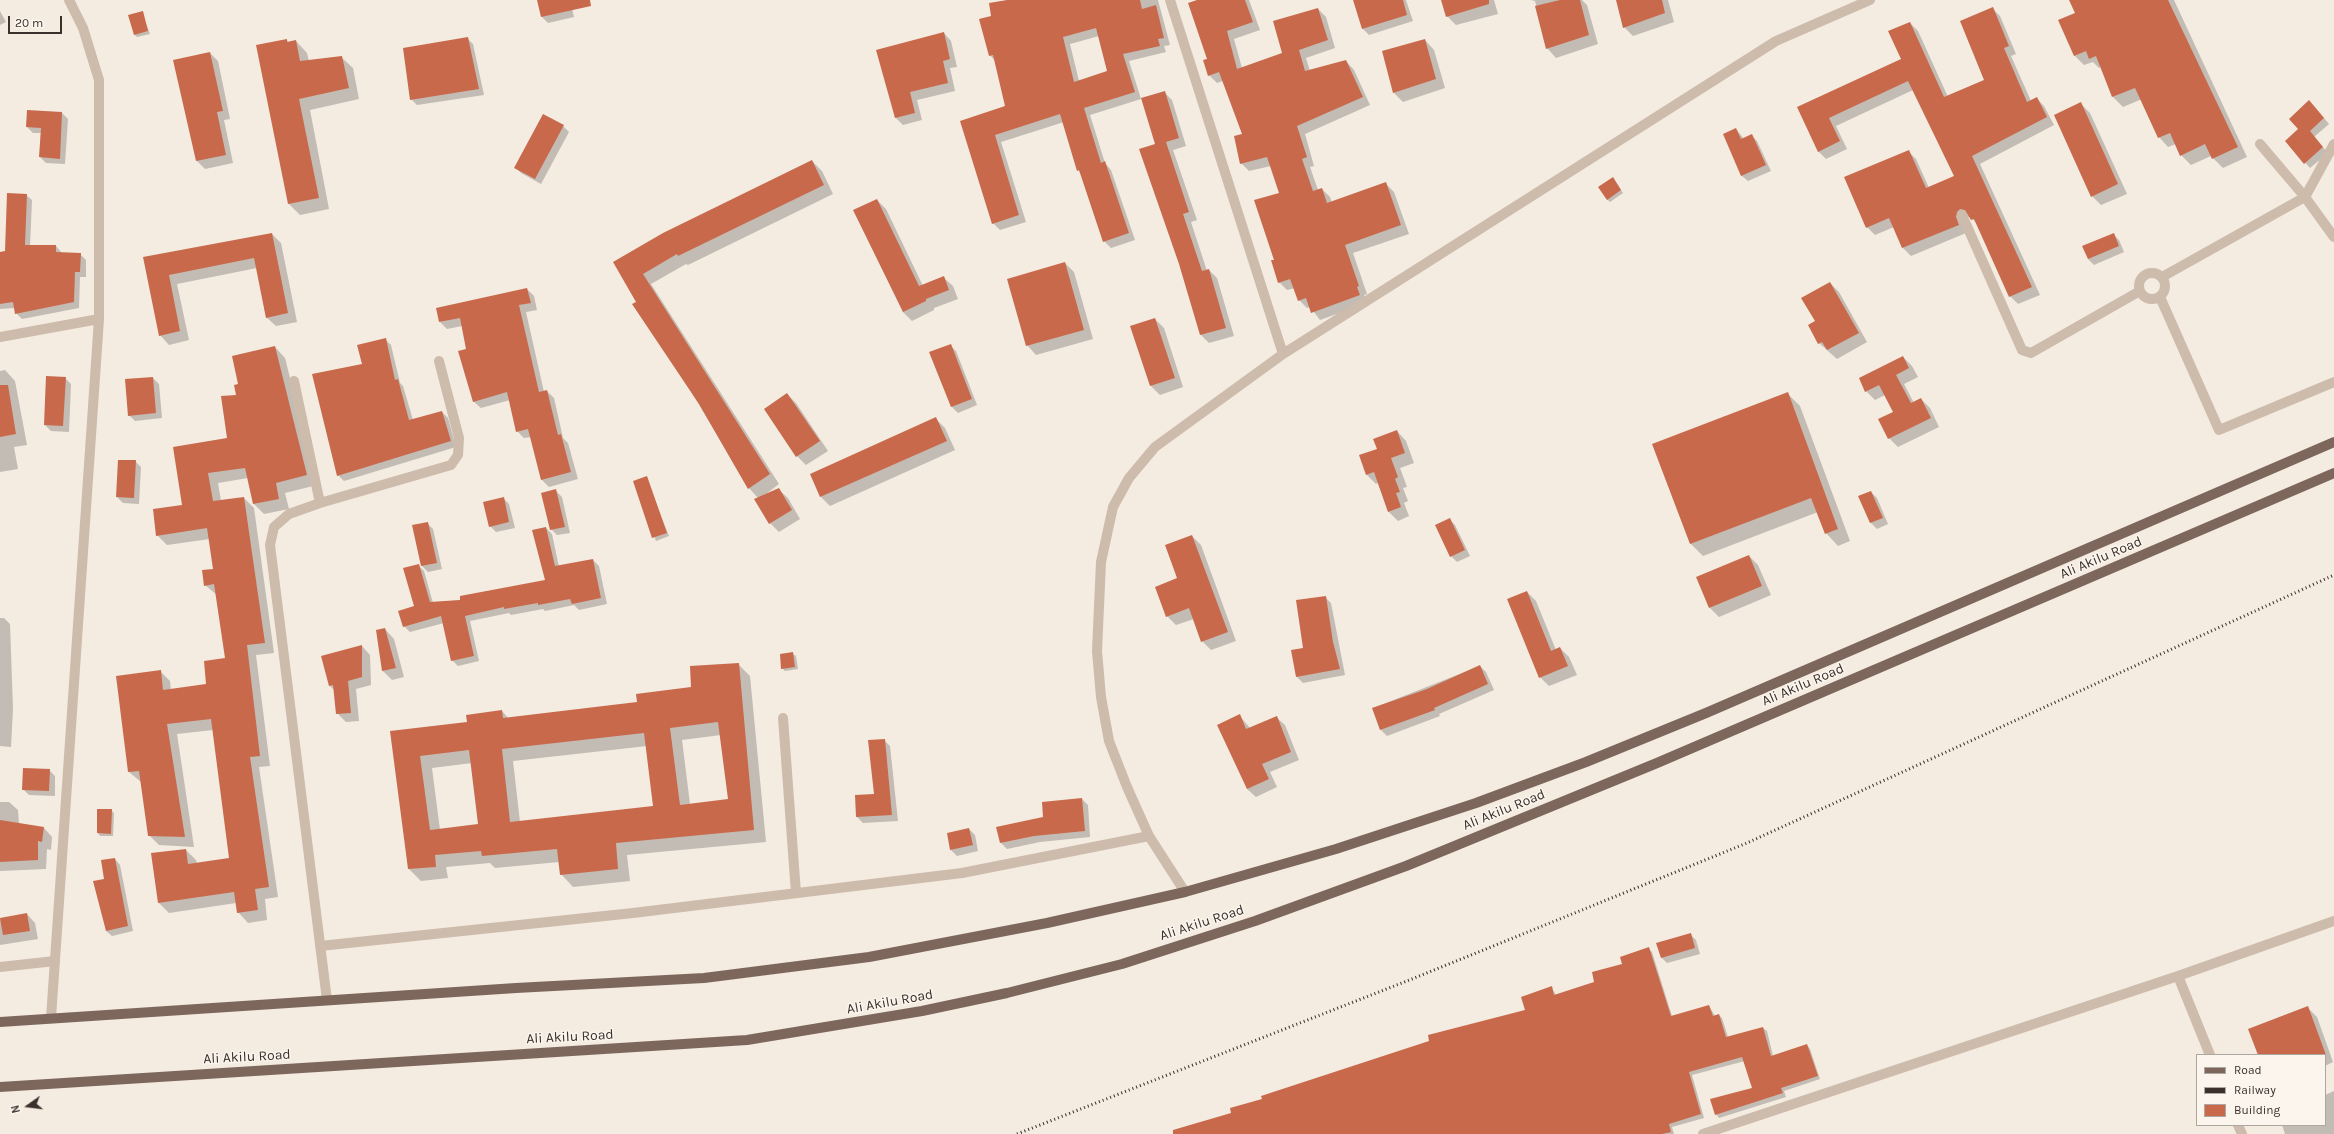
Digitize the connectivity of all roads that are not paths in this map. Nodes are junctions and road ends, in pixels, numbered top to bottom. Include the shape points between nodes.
1 (69, 0) edge
2 (1170, 0) edge
3 (1870, 0) edge
4 (2260, 144) dead end
5 (2334, 144) edge
6 (2305, 197) junction
7 (1962, 216) dead end
8 (2334, 237) edge
9 (2162, 277) junction
10 (2140, 292) junction
11 (2160, 297) junction
12 (99, 319) junction
13 (0, 337) edge
14 (1283, 354) junction
15 (439, 361) dead end
16 (294, 381) dead end
17 (2334, 382) edge
18 (2334, 442) edge
19 (2334, 473) edge
20 (320, 503) junction
21 (783, 718) dead end
22 (1149, 836) junction
23 (1185, 892) junction
24 (796, 893) junction
25 (2334, 921) edge
26 (320, 946) junction
27 (55, 961) junction
28 (0, 967) edge
29 (2178, 976) junction
30 (327, 1000) junction
31 (51, 1018) junction
32 (0, 1022) edge
33 (2210, 1054) edge
34 (0, 1087) edge
35 (1703, 1134) edge

1 - 12 street via 83,28 99,80
2 - 14 street
3 - 14 street via 1776,41
4 - 6 street
5 - 6 street
6 - 8 street
6 - 9 street
7 - 10 street via 2022,350 2031,353
9 - 10 street via 2156,273 2148,273 2142,277 2139,284
9 - 11 street via 2165,284
10 - 11 street via 2152,299
11 - 17 street via 2219,430
12 - 13 street
12 - 27 street
14 - 22 street via 1155,447 1129,478 1113,507 1101,562 1097,651 1101,697 1110,741
15 - 20 street via 459,438 458,455 451,465
16 - 20 street
18 - 23 main road, Ali Akilu Road via 1714,710 1586,762 1476,803 1336,849
19 - 34 main road, Ali Akilu Road via 1657,763 1406,866 1255,921 1115,966 922,1011 747,1040
20 - 26 street via 289,514 274,527 270,545
21 - 24 street
22 - 23 street
22 - 24 street via 962,873
23 - 30 main road, Ali Akilu Road via 1047,923 861,958 704,978
24 - 26 street
25 - 29 street
26 - 30 street
27 - 28 street
27 - 31 street
29 - 33 street
29 - 35 street
30 - 31 main road, Ali Akilu Road
31 - 32 main road, Ali Akilu Road

